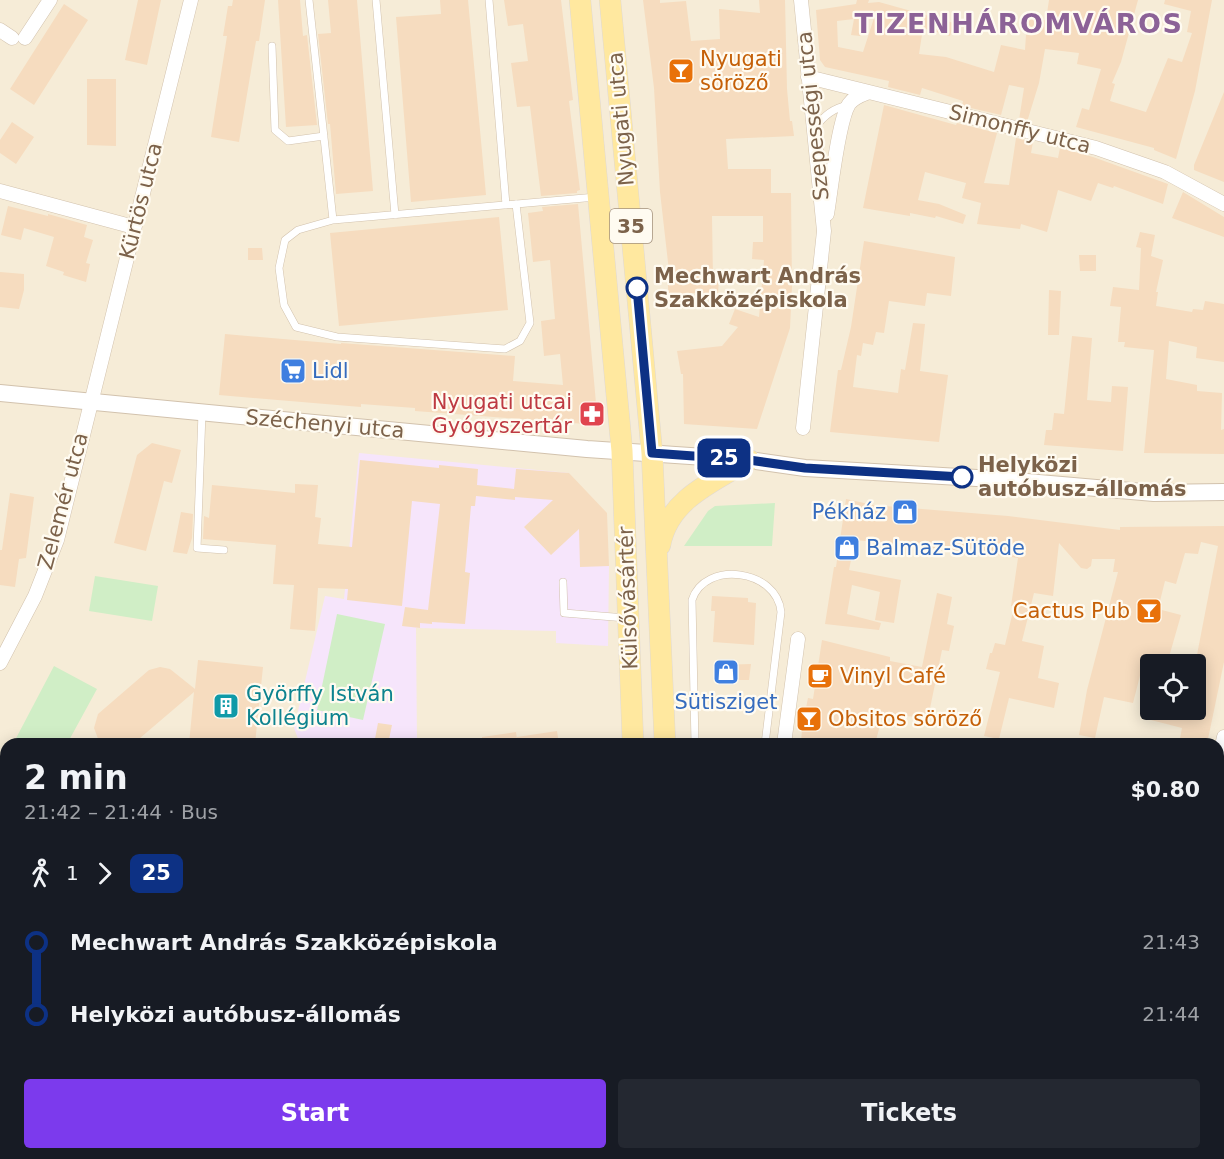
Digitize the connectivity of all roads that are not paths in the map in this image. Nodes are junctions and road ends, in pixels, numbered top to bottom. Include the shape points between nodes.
1 (50, 0) edge
2 (191, 0) edge
3 (309, 0) edge
4 (376, 0) edge
5 (489, 0) edge
6 (580, 0) edge
7 (610, 0) edge
8 (801, 0) edge
9 (12, 35) edge
10 (272, 45) dead end
11 (808, 77) junction
12 (869, 92) junction
13 (849, 104) junction
14 (814, 129) junction
15 (324, 136) junction
16 (0, 191) edge
17 (598, 197) junction
18 (516, 204) junction
19 (1224, 204) edge
20 (506, 205) junction
21 (395, 215) junction
22 (333, 220) junction
23 (134, 227) junction
24 (824, 231) junction
25 (0, 393) edge
26 (90, 402) junction
27 (202, 413) junction
28 (803, 428) dead end
29 (622, 451) junction
30 (652, 453) junction
31 (749, 460) junction
32 (1224, 492) edge
33 (224, 550) dead end
34 (657, 564) junction
35 (563, 582) dead end
36 (628, 618) junction
37 (798, 639) dead end
38 (0, 663) edge
39 (633, 738) edge
40 (665, 738) edge
41 (694, 738) edge
42 (766, 738) edge
43 (785, 738) edge

1 - 9 street
2 - 23 street, Kürtös utca
3 - 15 lane
4 - 21 lane
5 - 20 lane
6 - 17 main road, Nyugati utca / 35
7 - 30 main road, Nyugati utca / 35
8 - 11 street, Szepességi utca
10 - 15 lane via 275,130 288,141
11 - 12 street, Simonffy utca
11 - 14 street, Szepességi utca
12 - 13 street, Szepességi utca
12 - 19 street, Simonffy utca via 1096,148 1165,172
13 - 14 lane via 822,117
13 - 24 street, Szepességi utca
14 - 24 street, Szepességi utca
15 - 22 lane
16 - 23 street
17 - 18 lane
17 - 29 main road, Nyugati utca / 35
18 - 20 lane
18 - 22 lane via 530,323 520,341 505,349 337,337 296,327 284,305 280,277 285,240 298,230
20 - 21 lane
21 - 22 lane
23 - 26 street, Kürtös utca
24 - 28 street, Szepességi utca
25 - 26 street, Széchenyi utca
26 - 27 street, Széchenyi utca
26 - 38 street, Zelemér utca via 57,540 35,596
27 - 29 street, Széchenyi utca
27 - 33 lane via 197,548
29 - 30 street, Széchenyi utca
29 - 36 main road, Külsővásártér / 35
30 - 31 street, Széchenyi utca
30 - 34 main road, Külsővásártér / 35
31 - 32 street, Széchenyi utca via 805,468 1154,493
31 - 34 main road via 678,507 663,529
34 - 40 main road, Külsővásártér / 35
35 - 36 lane via 564,613
36 - 39 main road, Külsővásártér / 35
37 - 43 street
41 - 42 lane via 692,600 702,583 722,575 752,576 764,583 781,604

